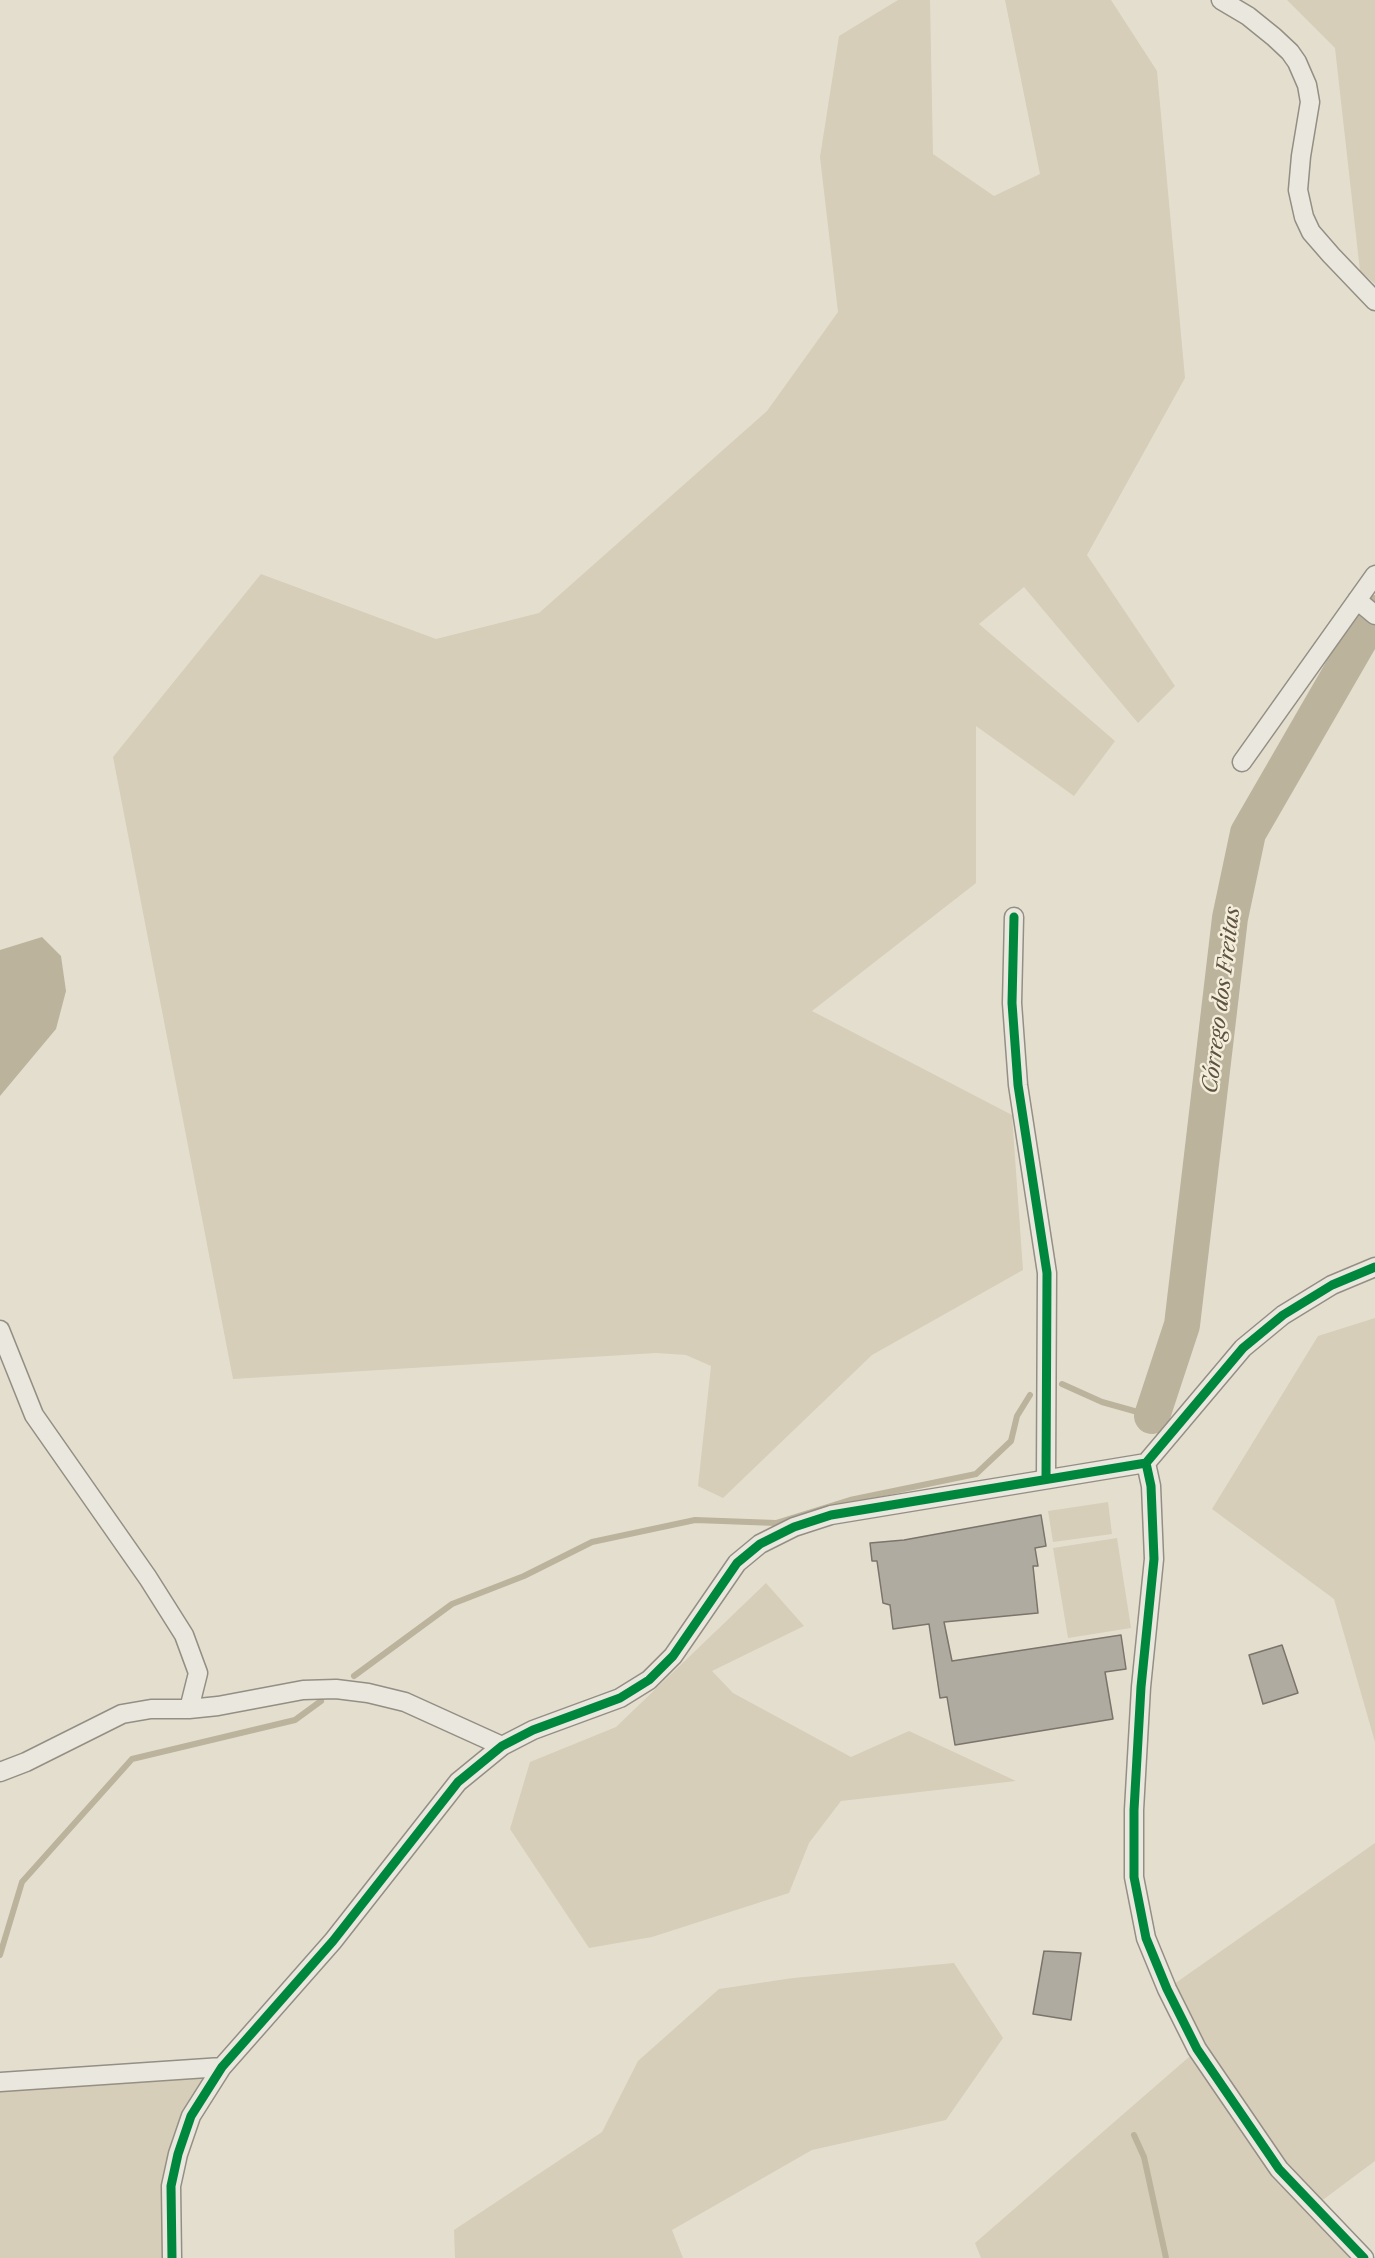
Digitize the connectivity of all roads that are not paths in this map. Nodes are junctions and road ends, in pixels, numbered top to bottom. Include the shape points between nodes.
1 (1221, 0) edge
2 (1375, 301) edge
3 (1375, 575) edge
4 (1365, 607) edge
5 (1242, 762) dead end
6 (1014, 916) dead end
7 (1375, 1267) edge
8 (0, 1330) edge
9 (1146, 1463) junction
10 (1046, 1478) junction
11 (189, 1709) junction
12 (502, 1746) junction
13 (0, 1772) edge
14 (222, 2067) junction
15 (0, 2082) edge
16 (172, 2258) edge
17 (1364, 2258) edge

1 - 2 street via 1274,37 1297,62 1310,102 1298,190 1304,217 1324,248
3 - 4 street
4 - 5 street
6 - 10 street via 1012,1003 1018,1085 1047,1273
7 - 9 street via 1322,1291 1283,1315 1243,1348
8 - 11 street via 34,1415 184,1635 198,1673
9 - 10 street
9 - 17 street via 1152,1486 1154,1559 1134,1810 1134,1877 1146,1938 1167,1989 1204,2059 1279,2169
10 - 12 street via 831,1515 794,1527 760,1544 737,1563 673,1656 649,1680 620,1698 533,1730
11 - 12 street via 303,1690 336,1689 405,1702
11 - 13 street via 122,1714
12 - 14 street via 458,1782 333,1941
14 - 15 street
14 - 16 street via 191,2116 178,2154 171,2186

